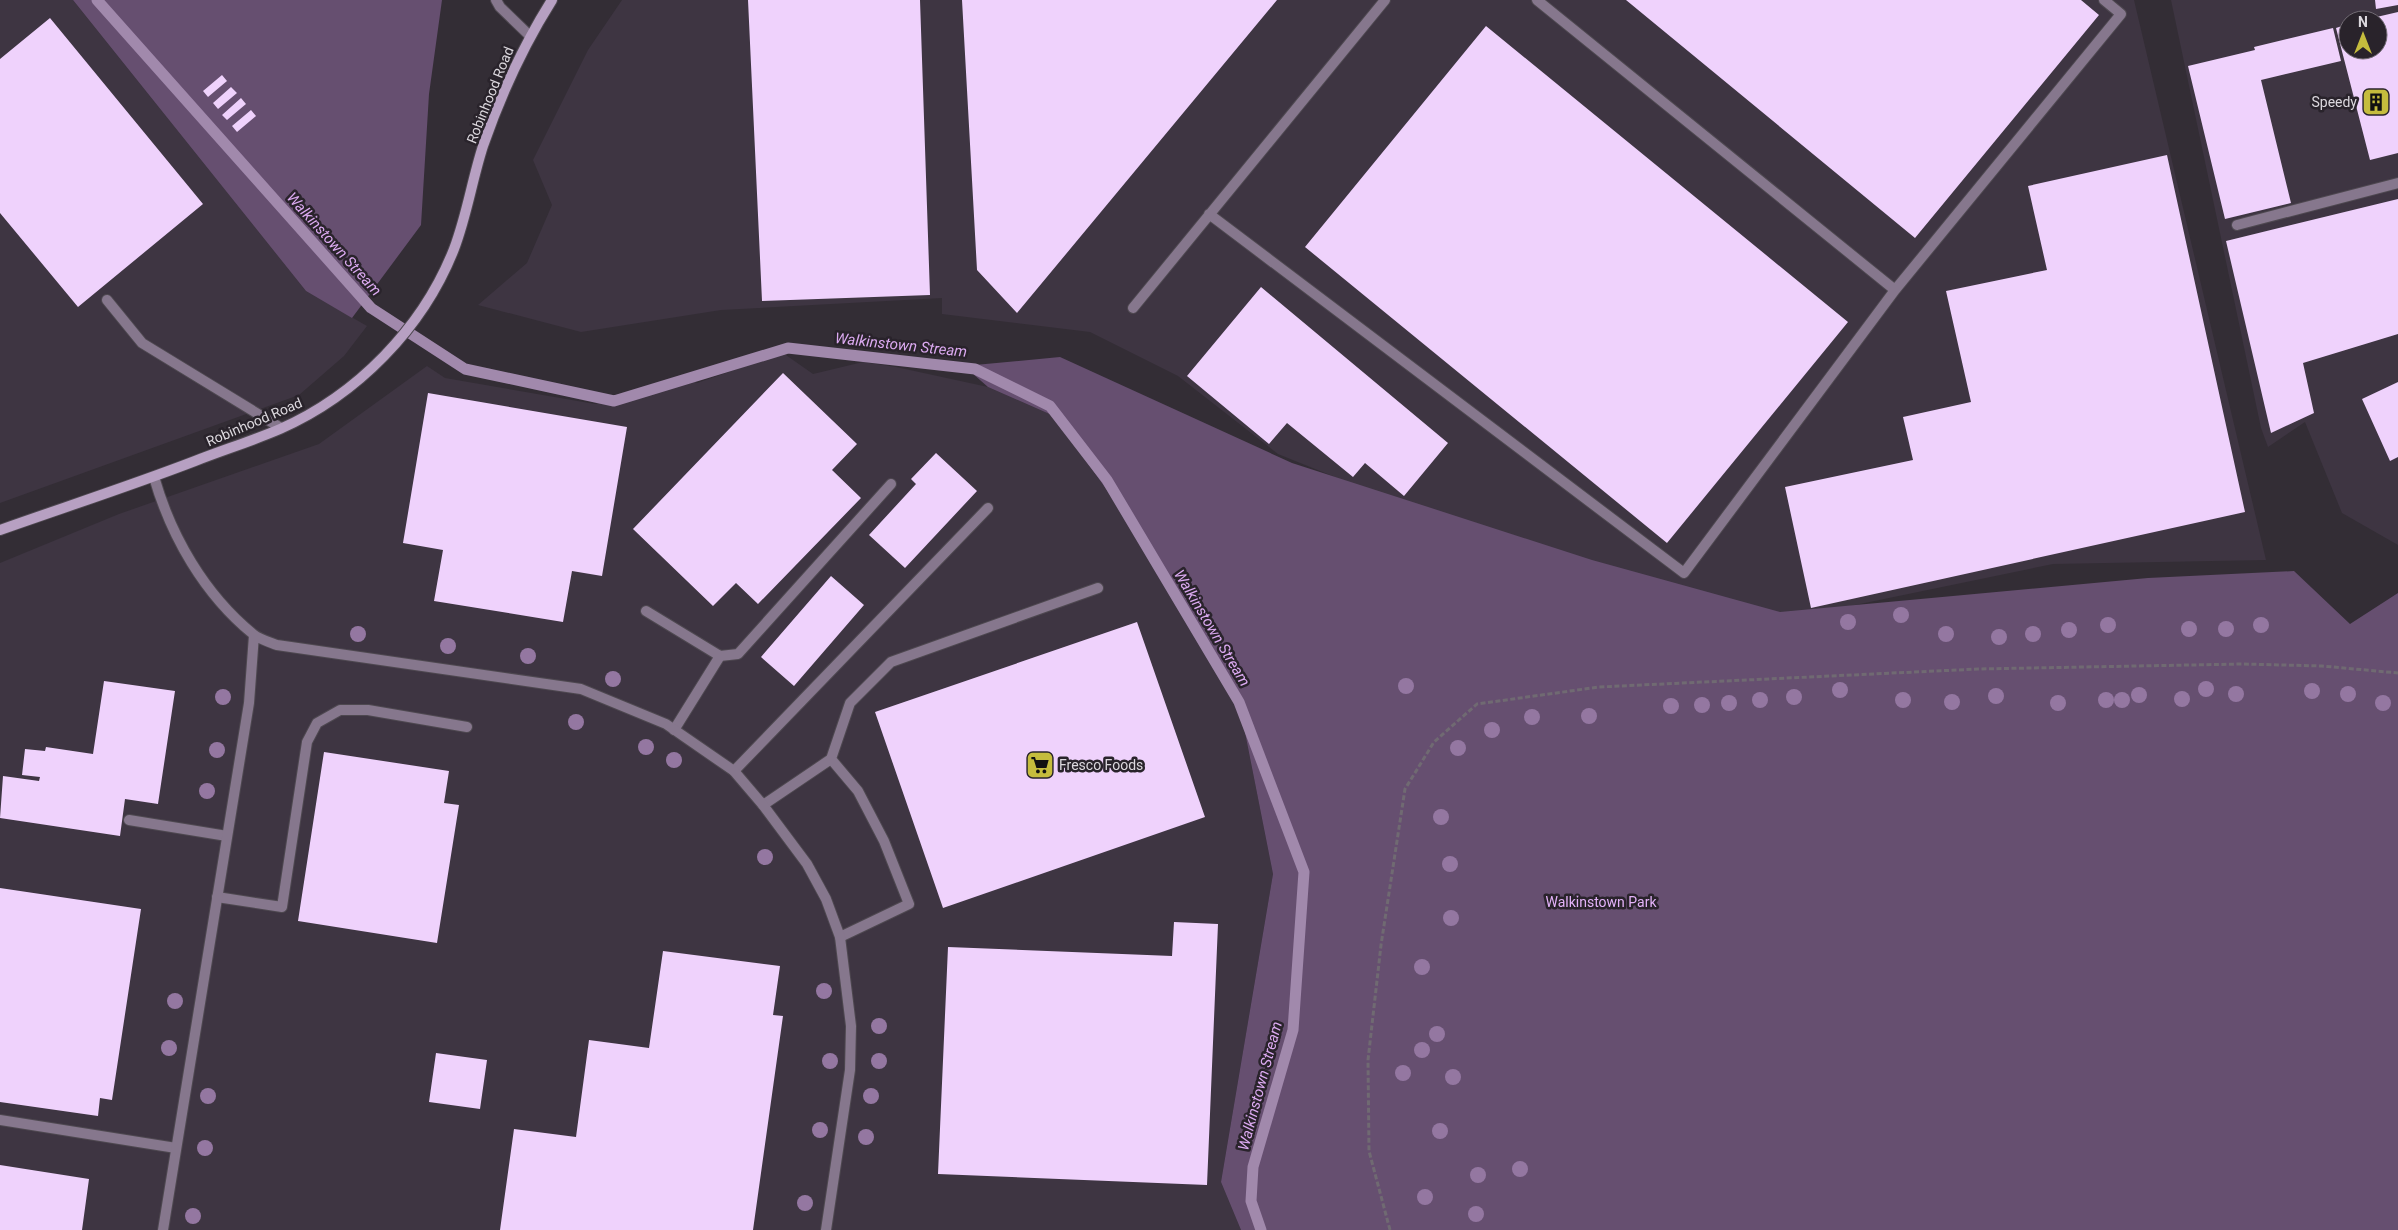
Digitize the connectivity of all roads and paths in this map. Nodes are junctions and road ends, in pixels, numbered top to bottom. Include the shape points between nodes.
1 (496, 0) edge
2 (552, 0) edge
3 (1385, 0) edge
4 (1538, 0) edge
5 (2104, 0) edge
6 (530, 36) junction
7 (2398, 184) edge
8 (1209, 214) junction
9 (2238, 224) dead end
10 (1895, 290) junction
11 (107, 300) dead end
12 (1132, 308) dead end
13 (280, 428) junction
14 (154, 477) junction
15 (891, 484) dead end
16 (988, 508) dead end
17 (0, 530) edge
18 (1098, 588) dead end
19 (646, 611) dead end
20 (254, 635) junction
21 (720, 656) junction
22 (2398, 673) edge
23 (467, 727) dead end
24 (674, 730) junction
25 (830, 759) junction
26 (734, 772) junction
27 (763, 805) junction
28 (129, 820) dead end
29 (227, 836) junction
30 (217, 897) junction
31 (840, 937) junction
32 (0, 1120) edge
33 (176, 1148) junction
34 (163, 1230) edge
35 (826, 1230) edge
36 (1390, 1230) edge

1 - 6 street
2 - 6 street, Robinhood Road
3 - 8 street
4 - 10 street
5 - 10 street via 2122,14
6 - 13 street, Robinhood Road via 503,92 483,147 454,249 422,313 390,349 348,388 318,409
7 - 9 street
8 - 10 street via 1684,573
8 - 12 street
11 - 13 street via 142,343
13 - 14 street, Robinhood Road
14 - 17 street, Robinhood Road
14 - 20 street via 180,547 214,595
15 - 21 street via 738,654
16 - 26 street
18 - 25 street via 891,662 850,704
19 - 21 street
20 - 24 street via 277,645 581,690
20 - 29 street via 249,703
21 - 24 street
22 - 36 path via 2322,666 2243,664 1978,669 1599,687 1477,704 1434,742 1405,789 1380,945 1368,1060 1370,1151
23 - 30 street via 368,710 340,710 317,722 307,742 282,907
24 - 26 street
25 - 27 street
25 - 31 street via 858,791 884,841 909,904
26 - 27 street
27 - 31 street via 807,864 826,899
28 - 29 street
29 - 30 street
30 - 33 street
31 - 35 street via 851,1017 850,1052
32 - 33 street
33 - 34 street

